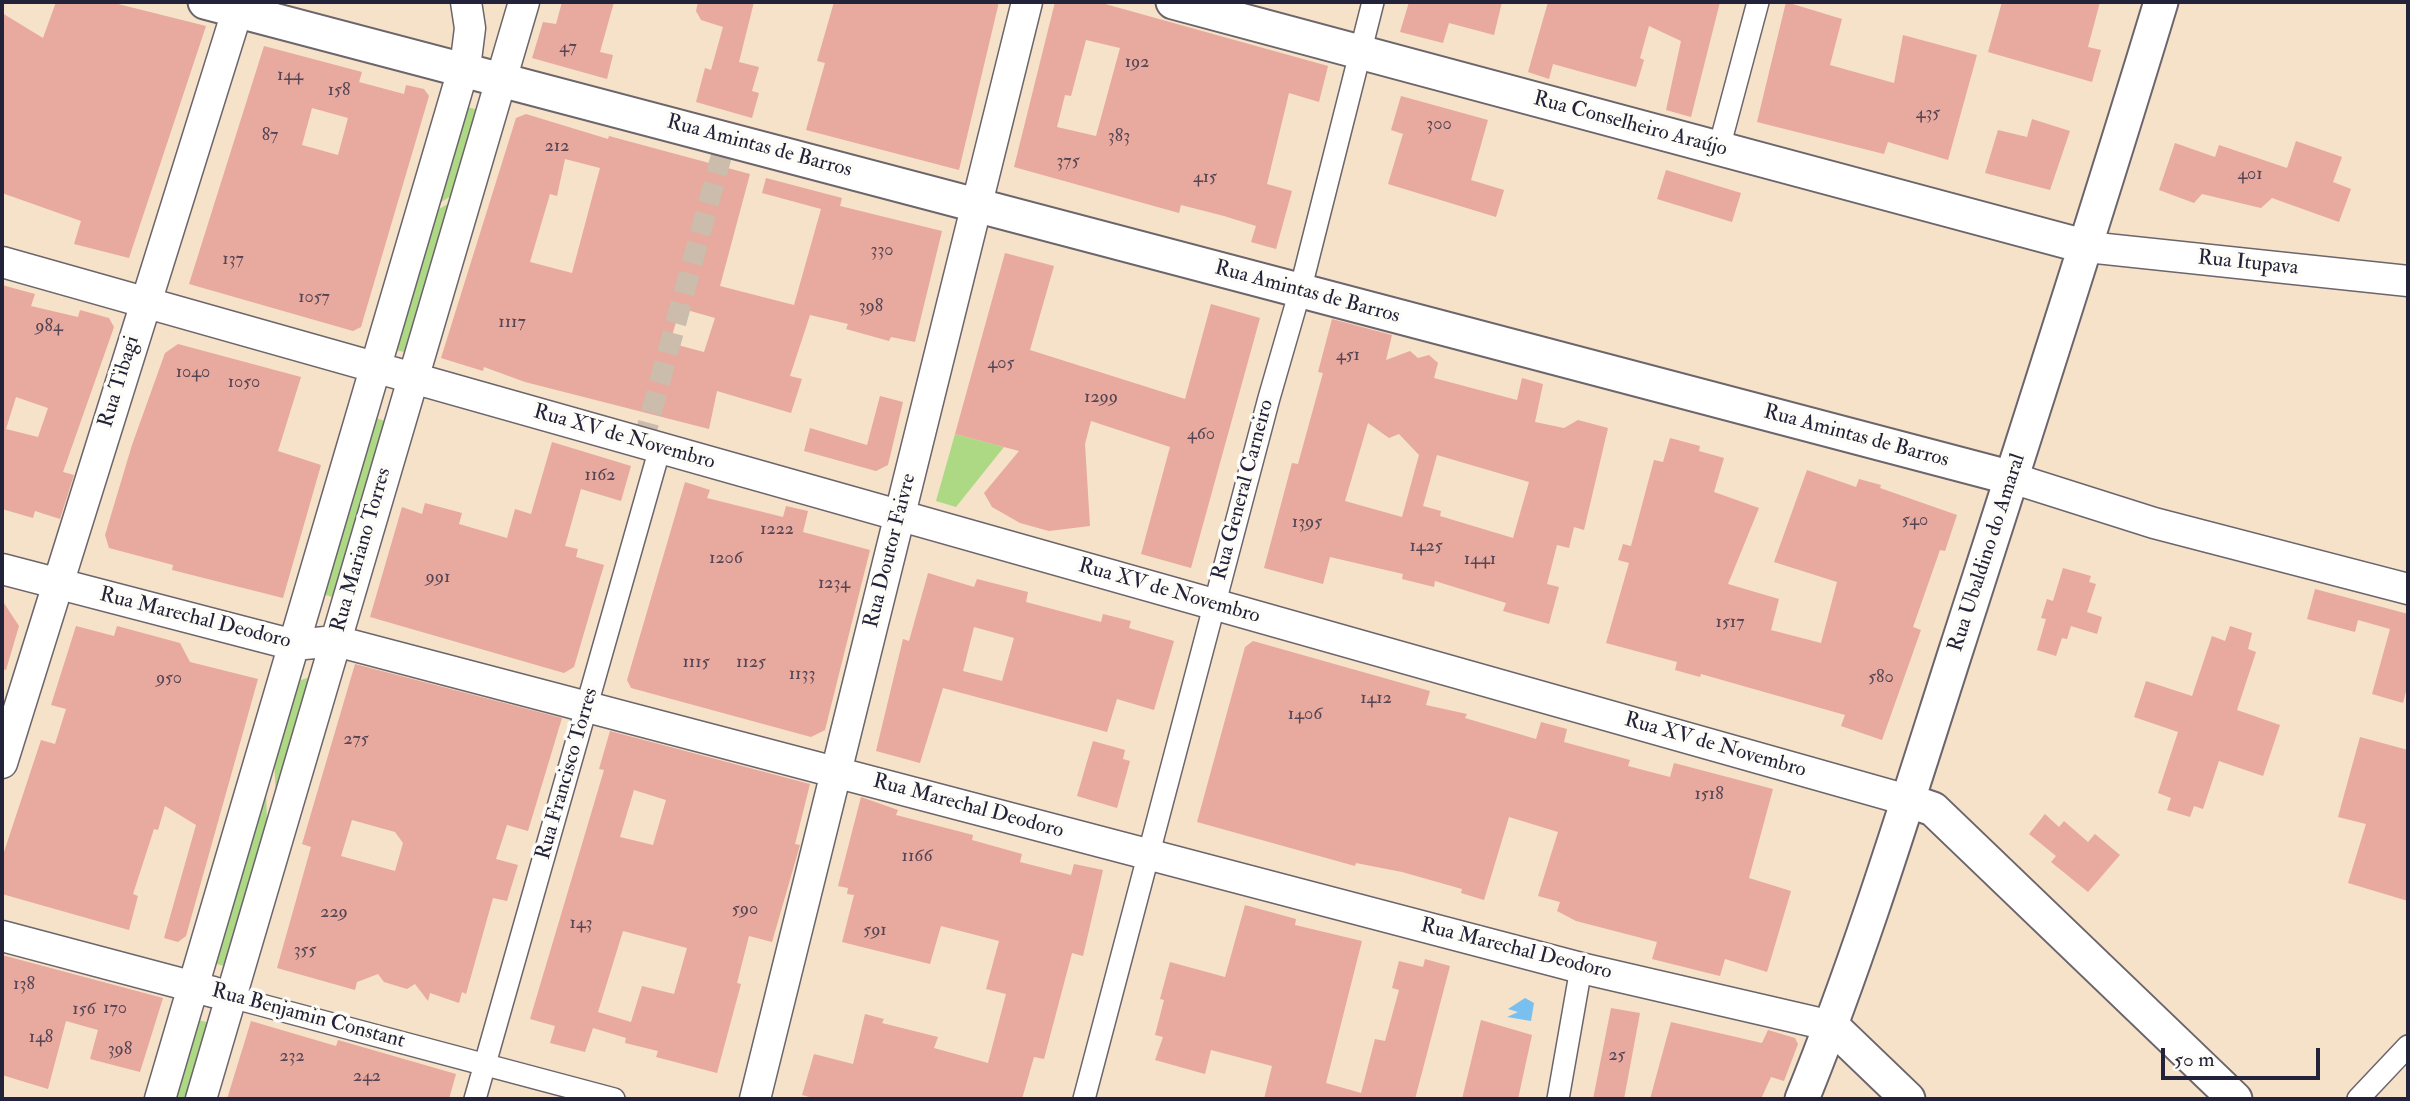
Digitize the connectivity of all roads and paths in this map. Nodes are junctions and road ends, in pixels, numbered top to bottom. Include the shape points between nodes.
1 (205, 2) edge
2 (518, 2) edge
3 (524, 2) edge
4 (1027, 2) edge
5 (1173, 2) edge
6 (1373, 2) edge
7 (1758, 2) edge
8 (2161, 2) edge
9 (238, 6) edge
10 (468, 15) edge
11 (1360, 52) junction
12 (463, 69) junction
13 (501, 79) junction
14 (1719, 148) junction
15 (470, 185) junction
16 (978, 205) junction
17 (422, 210) junction
18 (2087, 247) junction
19 (2, 262) edge
20 (2408, 281) edge
21 (1300, 291) junction
22 (145, 303) junction
23 (376, 367) junction
24 (412, 376) junction
25 (660, 448) junction
26 (2012, 478) junction
27 (900, 515) junction
28 (2, 569) edge
29 (58, 584) junction
30 (2408, 589) edge
31 (1214, 604) junction
32 (336, 641) junction
33 (294, 645) junction
34 (587, 707) junction
35 (268, 734) junction
36 (2, 763) edge
37 (836, 772) junction
38 (1907, 800) junction
39 (274, 851) junction
40 (1148, 854) junction
41 (2, 936) edge
42 (1581, 968) junction
43 (193, 987) junction
44 (231, 997) junction
45 (1832, 1026) junction
46 (2408, 1046) edge
47 (485, 1065) junction
48 (160, 1099) edge
49 (201, 1099) edge
50 (475, 1099) edge
51 (614, 1099) edge
52 (755, 1099) edge
53 (1084, 1099) edge
54 (1558, 1099) edge
55 (1802, 1099) edge
56 (1908, 1099) edge
57 (2235, 1099) edge
58 (2358, 1099) edge

1 - 9 main road, Rua Amintas de Barros
2 - 10 main road via 488,24
3 - 13 main road, Rua Mariano Torres
4 - 16 main road, Rua Doutor Faivre
5 - 11 main road, Rua Conselheiro Araújo
6 - 11 street, Rua General Carneiro
7 - 14 street
8 - 18 main road, Rua Ubaldino do Amaral
9 - 12 main road, Rua Amintas de Barros
9 - 22 main road, Rua Tibagi
10 - 12 main road, Rua Mariano Torres
11 - 14 main road, Rua Conselheiro Araújo
11 - 21 street, Rua General Carneiro
12 - 13 main road, Rua Amintas de Barros
12 - 17 main road, Rua Mariano Torres
13 - 15 main road, Rua Mariano Torres
13 - 16 main road, Rua Amintas de Barros
14 - 18 main road, Rua Conselheiro Araújo
15 - 17 main road
15 - 24 main road, Rua Mariano Torres
16 - 21 main road, Rua Amintas de Barros
16 - 27 main road, Rua Doutor Faivre
17 - 23 main road, Rua Mariano Torres
18 - 20 main road, Rua Itupava
18 - 26 main road, Rua Ubaldino do Amaral
19 - 22 main road, Rua XV de Novembro
21 - 26 main road, Rua Amintas de Barros
21 - 31 street, Rua General Carneiro
22 - 23 main road, Rua XV de Novembro
22 - 29 main road, Rua Tibagi
23 - 24 main road, Rua XV de Novembro
23 - 33 main road, Rua Mariano Torres
24 - 25 main road, Rua XV de Novembro
24 - 32 main road, Rua Mariano Torres
25 - 27 main road, Rua XV de Novembro
25 - 34 street, Rua Francisco Torres
26 - 30 main road, Rua Amintas de Barros via 2154,523
26 - 38 main road, Rua Ubaldino do Amaral
27 - 31 main road, Rua XV de Novembro
27 - 37 main road, Rua Doutor Faivre
28 - 29 main road, Rua Marechal Deodoro
29 - 33 main road, Rua Marechal Deodoro
29 - 36 main road, Rua Tibagi
31 - 38 main road, Rua XV de Novembro
31 - 40 street, Rua General Carneiro
32 - 33 main road, Rua Marechal Deodoro
32 - 34 main road, Rua Marechal Deodoro
32 - 39 main road, Rua Mariano Torres
33 - 35 main road, Rua Mariano Torres
34 - 37 main road, Rua Marechal Deodoro
34 - 47 street, Rua Francisco Torres
35 - 39 main road
35 - 43 main road, Rua Mariano Torres
37 - 40 main road, Rua Marechal Deodoro
37 - 52 main road, Rua Doutor Faivre
38 - 45 main road, Rua Ubaldino do Amaral
38 - 57 main road, Rua XV de Novembro via 1933,809
39 - 44 main road, Rua Mariano Torres
40 - 42 main road, Rua Marechal Deodoro
40 - 53 street, Rua General Carneiro
41 - 43 main road, Rua Benjamin Constant
42 - 45 main road, Rua Marechal Deodoro
42 - 54 street
43 - 44 main road, Rua Benjamin Constant
43 - 48 main road, Rua Mariano Torres
44 - 47 street, Rua Benjamin Constant
44 - 49 main road, Rua Mariano Torres
45 - 55 main road, Rua Ubaldino do Amaral
45 - 56 main road
46 - 58 street
47 - 50 street, Rua Francisco Torres
47 - 51 street, Rua Benjamin Constant

